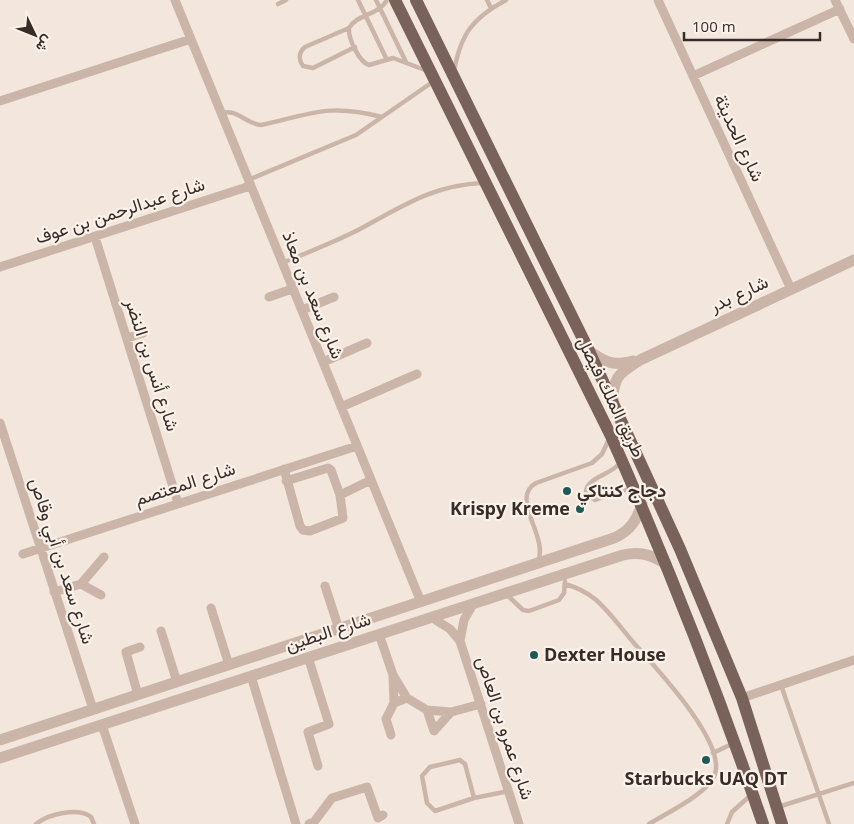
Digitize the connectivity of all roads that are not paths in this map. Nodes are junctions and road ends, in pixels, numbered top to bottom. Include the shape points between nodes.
1 (175, 0) edge
2 (286, 0) edge
3 (358, 0) edge
4 (376, 0) edge
5 (387, 0) edge
6 (395, 0) edge
7 (416, 0) edge
8 (487, 0) edge
9 (506, 0) edge
10 (658, 0) edge
11 (836, 0) edge
12 (498, 2) edge
13 (278, 4) dead end
14 (380, 8) junction
15 (491, 8) junction
16 (840, 9) junction
17 (365, 16) junction
18 (349, 28) junction
19 (191, 39) junction
20 (854, 39) edge
21 (355, 47) junction
22 (386, 58) junction
23 (406, 62) junction
24 (453, 74) junction
25 (433, 76) junction
26 (693, 76) junction
27 (0, 101) edge
28 (221, 113) junction
29 (382, 118) junction
30 (249, 183) junction
31 (486, 183) junction
32 (94, 237) junction
33 (854, 260) edge
34 (282, 263) junction
35 (0, 267) edge
36 (292, 289) junction
37 (791, 289) junction
38 (269, 297) dead end
39 (334, 297) dead end
40 (302, 310) junction
41 (143, 333) dead end
42 (127, 338) junction
43 (367, 343) dead end
44 (589, 352) junction
45 (640, 360) junction
46 (323, 362) junction
47 (417, 374) dead end
48 (613, 404) junction
49 (341, 407) junction
50 (0, 423) edge
51 (611, 436) junction
52 (357, 446) junction
53 (622, 460) junction
54 (284, 469) junction
55 (372, 480) junction
56 (286, 481) junction
57 (636, 491) junction
58 (340, 495) junction
59 (178, 503) junction
60 (642, 504) junction
61 (40, 549) junction
62 (22, 554) dead end
63 (102, 554) dead end
64 (567, 554) junction
65 (537, 564) junction
66 (666, 564) junction
67 (565, 578) junction
68 (81, 584) junction
69 (325, 586) dead end
70 (54, 592) junction
71 (505, 593) junction
72 (101, 594) dead end
73 (421, 602) junction
74 (473, 604) junction
75 (211, 608) dead end
76 (431, 617) junction
77 (339, 629) junction
78 (161, 631) dead end
79 (379, 634) junction
80 (460, 641) junction
81 (140, 648) dead end
82 (330, 650) junction
83 (308, 658) junction
84 (854, 660) edge
85 (229, 665) junction
86 (392, 674) junction
87 (251, 676) junction
88 (177, 682) junction
89 (781, 685) junction
90 (138, 694) junction
91 (407, 698) junction
92 (742, 698) junction
93 (394, 703) junction
94 (481, 704) junction
95 (94, 709) junction
96 (427, 710) junction
97 (451, 712) junction
98 (102, 725) junction
99 (391, 735) dead end
100 (0, 740) edge
101 (736, 743) junction
102 (713, 753) junction
103 (0, 758) edge
104 (318, 766) dead end
105 (854, 783) edge
106 (509, 792) junction
107 (753, 794) junction
108 (819, 794) junction
109 (474, 798) junction
110 (777, 808) junction
111 (383, 815) dead end
112 (316, 823) edge
113 (36, 824) edge
114 (94, 824) edge
115 (135, 824) edge
116 (296, 824) edge
117 (519, 824) edge
118 (649, 824) edge
119 (727, 824) edge
120 (763, 824) edge
121 (782, 824) edge
122 (829, 824) edge

1 - 19 street, شارع سعد بن معاذ
2 - 13 lane
3 - 17 lane
4 - 14 lane
5 - 14 lane
6 - 25 main road, طريق الملك فيصل
7 - 24 main road, طريق الملك فيصل
8 - 15 lane
9 - 12 lane
10 - 26 street, شارع الحديثة
11 - 16 street
12 - 15 lane
14 - 17 lane
14 - 23 lane
15 - 24 lane via 469,27
16 - 20 street
16 - 26 street
17 - 18 lane
17 - 22 lane
18 - 21 lane
18 - 21 lane via 306,47 300,59 303,66 313,68
19 - 27 street
19 - 28 street, شارع سعد بن معاذ
21 - 22 lane via 366,65
22 - 23 lane
23 - 25 lane
24 - 44 main road, طريق الملك فيصل
25 - 29 lane
25 - 31 main road, طريق الملك فيصل
26 - 37 street, شارع الحديثة
28 - 29 lane via 236,113 251,123 261,125 326,110 361,112
28 - 30 street, شارع سعد بن معاذ
29 - 30 lane via 347,140
30 - 32 street, شارع عبدالرحمن بن عوف
30 - 34 street, شارع سعد بن معاذ
31 - 34 lane via 459,185 423,194 335,241
31 - 51 main road, طريق الملك فيصل
32 - 35 street, شارع عبدالرحمن بن عوف
32 - 42 street, شارع أنس بن النضر
33 - 37 street, شارع بدر
34 - 36 street, شارع سعد بن معاذ
36 - 38 street
36 - 40 street, شارع سعد بن معاذ
37 - 45 street, شارع بدر
39 - 40 street
40 - 46 street, شارع سعد بن معاذ
41 - 42 street
42 - 59 street, شارع أنس بن النضر
43 - 46 street
44 - 45 street, شارع بدر via 607,363
44 - 48 main road, طريق الملك فيصل
45 - 48 street, شارع بدر via 623,371 613,384
46 - 49 street, شارع سعد بن معاذ
47 - 49 street
48 - 92 main road, طريق الملك فيصل via 680,549
49 - 52 street, شارع سعد بن معاذ
50 - 61 street, شارع سعد بن أبي وقاص
51 - 53 main road, طريق الملك فيصل
51 - 65 lane via 595,461 536,483 528,490 526,500 541,549
52 - 54 street, شارع المعتصم
52 - 55 street, شارع سعد بن معاذ
53 - 57 main road, طريق الملك فيصل
53 - 57 lane via 612,472 589,483 586,493 595,500 623,490
54 - 56 street
54 - 59 street, شارع المعتصم
55 - 58 street
55 - 73 street, شارع سعد بن معاذ
56 - 58 street via 328,468 335,476
56 - 58 street via 303,530 310,531 343,518
57 - 60 main road, طريق الملك فيصل
59 - 61 street, شارع المعتصم
60 - 64 street, شارع البطين via 626,532
60 - 66 main road, طريق الملك فيصل
61 - 62 street, شارع المعتصم
61 - 70 street, شارع سعد بن أبي وقاص
63 - 68 street
64 - 65 street, شارع البطين
64 - 67 street via 570,562
65 - 73 street, شارع البطين
66 - 67 street, شارع البطين via 654,556 636,552
66 - 101 main road, طريق الملك فيصل
67 - 71 street, شارع البطين
67 - 71 lane via 560,600 529,611 523,610
67 - 102 lane via 602,605 681,698
68 - 70 street
68 - 72 street
69 - 77 street
70 - 95 street, شارع سعد بن أبي وقاص
71 - 74 street, شارع البطين
73 - 77 street, شارع البطين
74 - 76 street, شارع البطين
74 - 80 street, شارع عمرو بن العاص via 464,620
75 - 85 street
76 - 79 street, شارع البطين
76 - 80 street, شارع عمرو بن العاص via 450,628
77 - 82 street via 330,641
77 - 85 street, شارع البطين
78 - 88 street
79 - 82 street, شارع البطين
79 - 86 street
80 - 94 street, شارع عمرو بن العاص
81 - 90 street via 126,652
82 - 83 street, شارع البطين
83 - 87 street, شارع البطين
83 - 104 street via 328,724 308,732
84 - 89 street
85 - 88 street, شارع البطين
86 - 91 street
86 - 93 street
87 - 98 street, شارع البطين
87 - 116 street
88 - 90 street, شارع البطين
89 - 92 street
89 - 108 lane
90 - 95 street, شارع البطين
91 - 93 street
91 - 96 street
92 - 110 main road, طريق الملك فيصل
93 - 99 street via 386,719
94 - 97 street
94 - 106 street, شارع عمرو بن العاص
95 - 100 street, شارع البطين
96 - 97 street
96 - 97 street via 434,732
98 - 103 street, شارع البطين
98 - 115 street
101 - 102 lane
101 - 107 main road, طريق الملك فيصل
102 - 118 lane via 716,770 709,786
105 - 108 lane
106 - 109 lane
106 - 117 street, شارع عمرو بن العاص
107 - 119 lane via 732,812
107 - 120 main road, طريق الملك فيصل
107 - 121 main road via 766,798 774,818
108 - 110 lane
108 - 122 lane
109 - 109 lane via 435,811 427,803 422,776 430,767 460,760 465,764
110 - 121 main road, طريق الملك فيصل
111 - 112 street via 378,818 367,787 332,798
113 - 114 lane via 49,816 80,812 91,817

